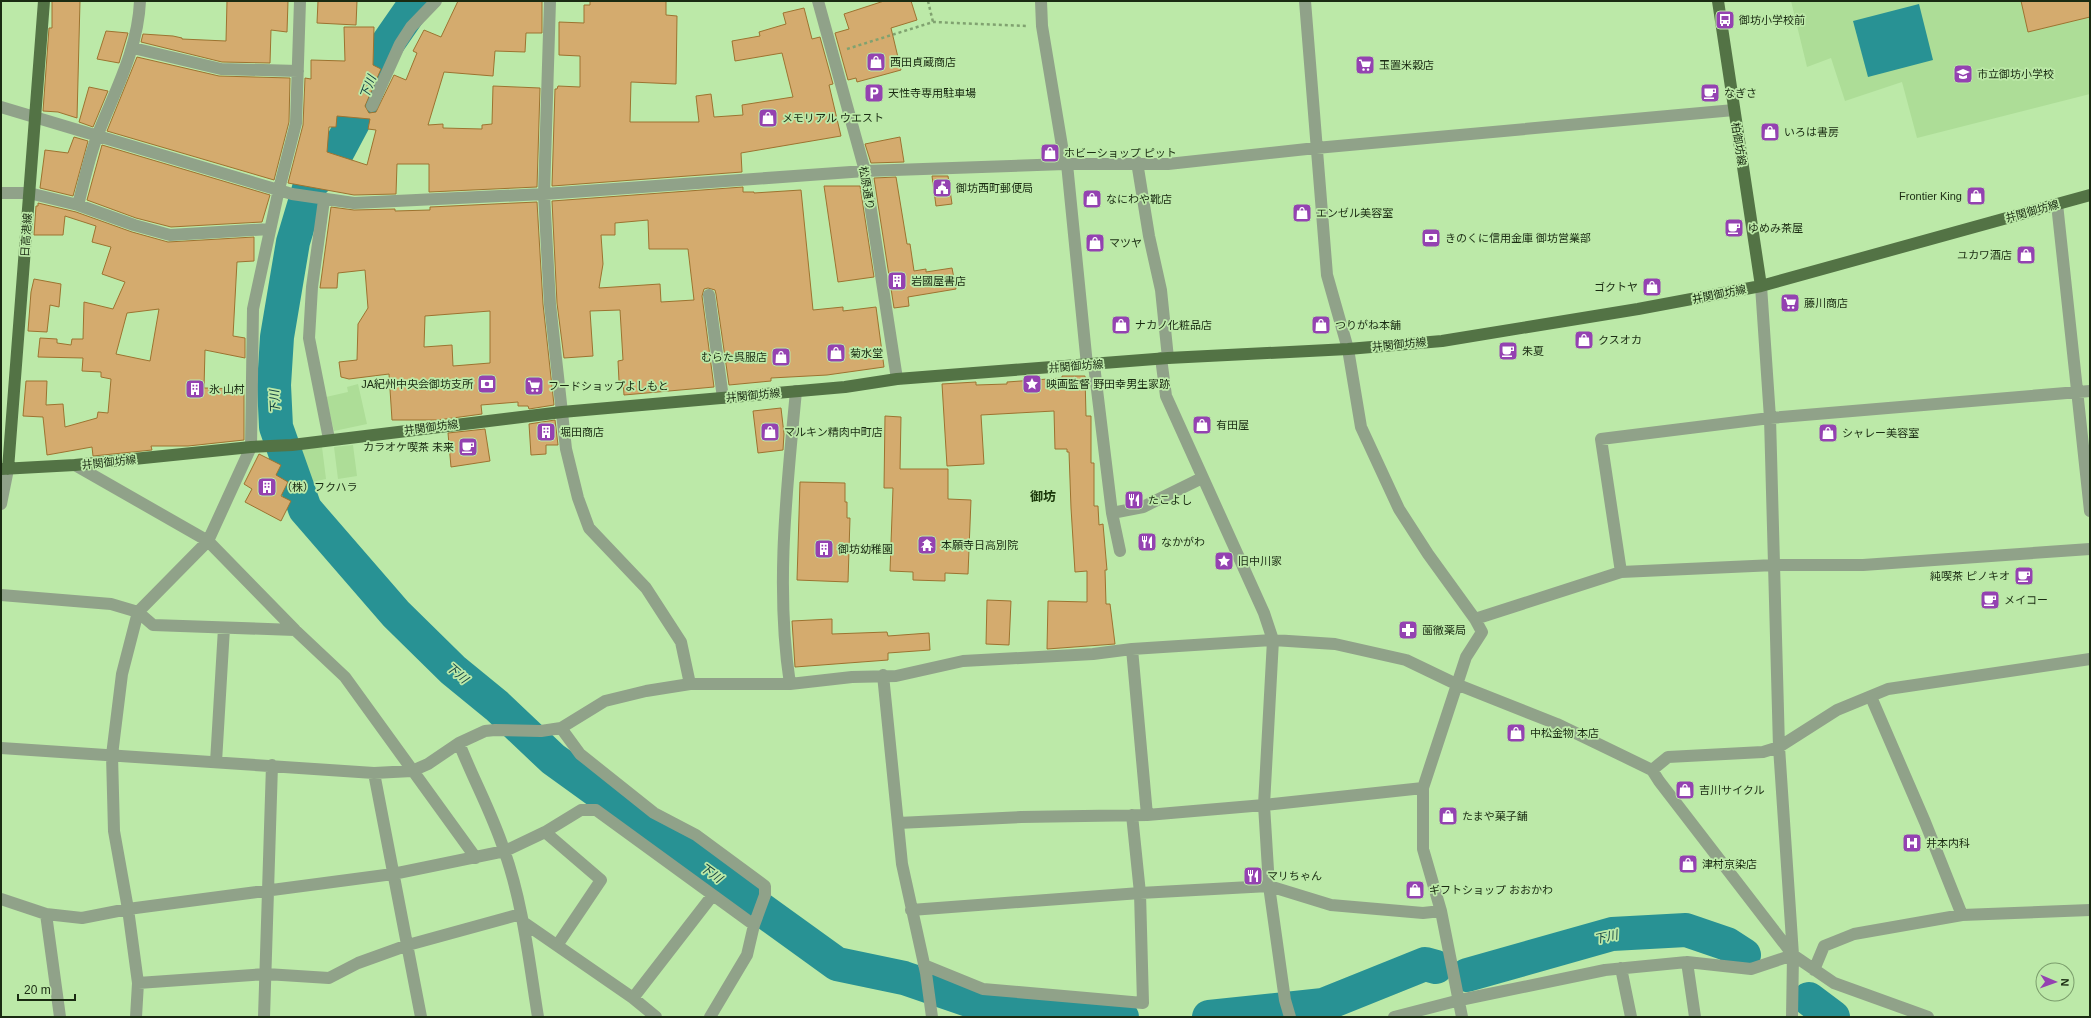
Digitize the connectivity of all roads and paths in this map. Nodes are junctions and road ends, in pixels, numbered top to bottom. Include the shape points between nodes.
1 (44, 1) edge
2 (140, 1) edge
3 (300, 1) edge
4 (436, 1) edge
5 (550, 1) edge
6 (818, 1) edge
7 (928, 1) edge
8 (1041, 1) edge
9 (1305, 1) edge
10 (1718, 1) edge
11 (933, 22) junction
12 (1042, 26) junction
13 (133, 48) junction
14 (833, 53) junction
15 (298, 71) junction
16 (372, 106) dead end
17 (1, 107) edge
18 (1734, 110) junction
19 (35, 118) junction
20 (97, 136) junction
21 (1316, 148) junction
22 (1137, 162) junction
23 (1066, 164) junction
24 (866, 171) junction
25 (279, 189) junction
26 (1, 193) edge
27 (29, 193) junction
28 (544, 194) junction
29 (2090, 195) edge
30 (324, 200) junction
31 (2057, 204) junction
32 (78, 205) junction
33 (270, 229) junction
34 (1761, 286) junction
35 (709, 295) dead end
36 (1348, 349) junction
37 (1164, 358) junction
38 (1091, 365) junction
39 (896, 379) junction
40 (796, 391) junction
41 (2084, 392) edge
42 (724, 398) junction
43 (562, 412) junction
44 (1770, 418) junction
45 (329, 439) junction
46 (251, 447) junction
47 (75, 465) junction
48 (5, 469) edge
49 (1202, 478) junction
50 (1, 504) edge
51 (2090, 511) edge
52 (1112, 513) junction
53 (208, 541) junction
54 (2090, 549) edge
55 (1120, 551) dead end
56 (1775, 565) junction
57 (1621, 572) junction
58 (1, 595) edge
59 (138, 612) junction
60 (1475, 619) junction
61 (224, 628) junction
62 (295, 630) junction
63 (1273, 640) junction
64 (1132, 649) junction
65 (2090, 659) edge
66 (883, 675) junction
67 (690, 684) junction
68 (790, 684) junction
69 (1456, 684) junction
70 (1871, 697) junction
71 (561, 728) junction
72 (459, 743) junction
73 (1779, 747) junction
74 (1, 748) edge
75 (112, 755) junction
76 (216, 762) junction
77 (272, 765) junction
78 (1652, 770) junction
79 (412, 771) junction
80 (374, 773) junction
81 (1422, 788) junction
82 (1264, 805) junction
83 (1132, 815) junction
84 (1147, 815) junction
85 (898, 823) junction
86 (545, 832) junction
87 (505, 851) junction
88 (476, 858) junction
89 (393, 874) junction
90 (1269, 886) junction
91 (267, 890) junction
92 (1140, 893) junction
93 (712, 896) junction
94 (1, 899) edge
95 (128, 909) junction
96 (911, 910) junction
97 (2090, 910) edge
98 (1441, 911) junction
99 (46, 914) junction
100 (1962, 915) junction
101 (522, 918) junction
102 (755, 922) junction
103 (558, 944) junction
104 (408, 945) junction
105 (1793, 955) junction
106 (1687, 962) junction
107 (1621, 968) junction
108 (925, 969) junction
109 (1814, 970) junction
110 (266, 974) junction
111 (138, 983) junction
112 (633, 998) junction
113 (1460, 1000) junction
114 (60, 1017) edge
115 (136, 1017) edge
116 (264, 1017) edge
117 (421, 1017) edge
118 (538, 1017) edge
119 (656, 1017) edge
120 (710, 1017) edge
121 (932, 1017) edge
122 (1290, 1017) edge
123 (1394, 1017) edge
124 (1462, 1017) edge
125 (1631, 1017) edge
126 (1695, 1017) edge
127 (1792, 1017) edge
128 (1928, 1017) edge

1 - 19 main road, 日高港線
2 - 13 street via 140,16
3 - 15 street
4 - 16 street via 411,27 400,44
5 - 28 street
6 - 14 street, 松原通り
7 - 11 path
8 - 12 street
9 - 21 street
10 - 18 main road, 柏御坊線
11 - 12 path
11 - 14 path
12 - 23 street
13 - 15 street via 221,68
13 - 20 street
14 - 24 street, 松原通り
15 - 25 street via 296,123
17 - 19 street
18 - 21 street
18 - 34 main road, 柏御坊線
19 - 20 street
19 - 27 main road, 日高港線
20 - 25 street
20 - 32 street
21 - 22 street via 1168,164
21 - 36 street via 1327,275
22 - 23 street
22 - 37 street via 1161,290
23 - 24 street
23 - 38 street
24 - 28 street
24 - 39 street, 松原通り
25 - 30 street
25 - 33 street
26 - 27 street
27 - 32 street
27 - 48 main road, 日高港線
28 - 30 street via 361,203
28 - 43 street via 550,304
29 - 31 main road, 井関御坊線
30 - 45 street via 312,287 309,338
31 - 34 main road, 井関御坊線
31 - 41 street
32 - 33 street via 170,235
33 - 46 street via 253,308
34 - 36 main road, 井関御坊線 via 1638,309 1442,340
34 - 44 street
35 - 42 street
36 - 37 main road, 井関御坊線
36 - 60 street via 1361,427 1399,509
37 - 38 main road, 井関御坊線
37 - 49 street via 1166,396
38 - 39 main road, 井関御坊線
38 - 52 street
39 - 40 main road, 井関御坊線
40 - 42 main road, 井関御坊線
40 - 68 street via 787,487 784,577 786,658
41 - 44 street
41 - 51 street
42 - 43 main road, 井関御坊線
43 - 45 main road, 井関御坊線
43 - 67 street via 566,449 578,498 589,528 646,588 681,642
44 - 56 street
44 - 57 street via 1601,439
45 - 46 main road, 井関御坊線 via 292,445
46 - 47 main road, 井関御坊線
46 - 53 street
47 - 48 main road, 井関御坊線
47 - 53 street
48 - 50 street
49 - 52 street via 1143,507
49 - 63 street via 1264,613
52 - 55 street
53 - 59 street
53 - 62 street
54 - 56 street via 1862,564
56 - 57 street
56 - 73 street
57 - 60 street
58 - 59 street via 111,604
59 - 61 street via 153,624
59 - 75 street via 122,674
60 - 69 street via 1482,632 1466,657
61 - 62 street
61 - 76 street
62 - 79 street via 345,678
63 - 64 street
63 - 69 street via 1335,644 1406,660
63 - 82 street
64 - 66 street via 1093,654 963,660 896,676
64 - 84 street
65 - 70 street via 1888,689
66 - 68 street
66 - 85 street
67 - 68 street
67 - 71 street via 605,701
69 - 78 street via 1557,724
69 - 81 street
70 - 73 street via 1837,710
70 - 100 street
71 - 72 street via 541,731 485,731
71 - 102 street via 580,754 654,813 696,835 765,886 765,895
72 - 79 street via 428,764
72 - 87 street via 475,784 491,813
73 - 78 street via 1763,752 1668,757
73 - 105 street
74 - 75 street
75 - 76 street
75 - 95 street via 114,831
76 - 77 street
77 - 80 street
77 - 91 street
78 - 105 street
79 - 80 street
79 - 88 street
80 - 89 street
81 - 82 street
81 - 98 street via 1423,849
82 - 84 street
82 - 90 street
83 - 84 street
83 - 85 street
83 - 92 street
85 - 96 street via 902,864
86 - 87 street
86 - 93 street via 581,810 596,810
86 - 103 street via 601,880
87 - 88 street
87 - 101 street
88 - 89 street
89 - 91 street
89 - 104 street
90 - 92 street
90 - 98 street via 1331,905 1423,913
90 - 122 street via 1285,1000
91 - 95 street
91 - 110 street
92 - 96 street
92 - 108 street via 1143,1003 983,989
93 - 102 street
93 - 112 street
94 - 99 street
95 - 99 street via 82,918
95 - 111 street
96 - 108 street
97 - 100 street
98 - 113 street
99 - 114 street
100 - 109 street via 1854,934 1824,946
101 - 103 street
101 - 104 street
101 - 118 street
102 - 120 street via 747,955
103 - 112 street
104 - 110 street via 358,963 329,978
104 - 117 street
105 - 106 street via 1751,969
105 - 109 street
105 - 127 street
106 - 107 street
106 - 126 street
107 - 113 street
107 - 125 street
108 - 121 street
109 - 128 street via 1834,983
110 - 111 street
110 - 116 street
111 - 115 street
112 - 119 street
113 - 123 street
113 - 124 street

